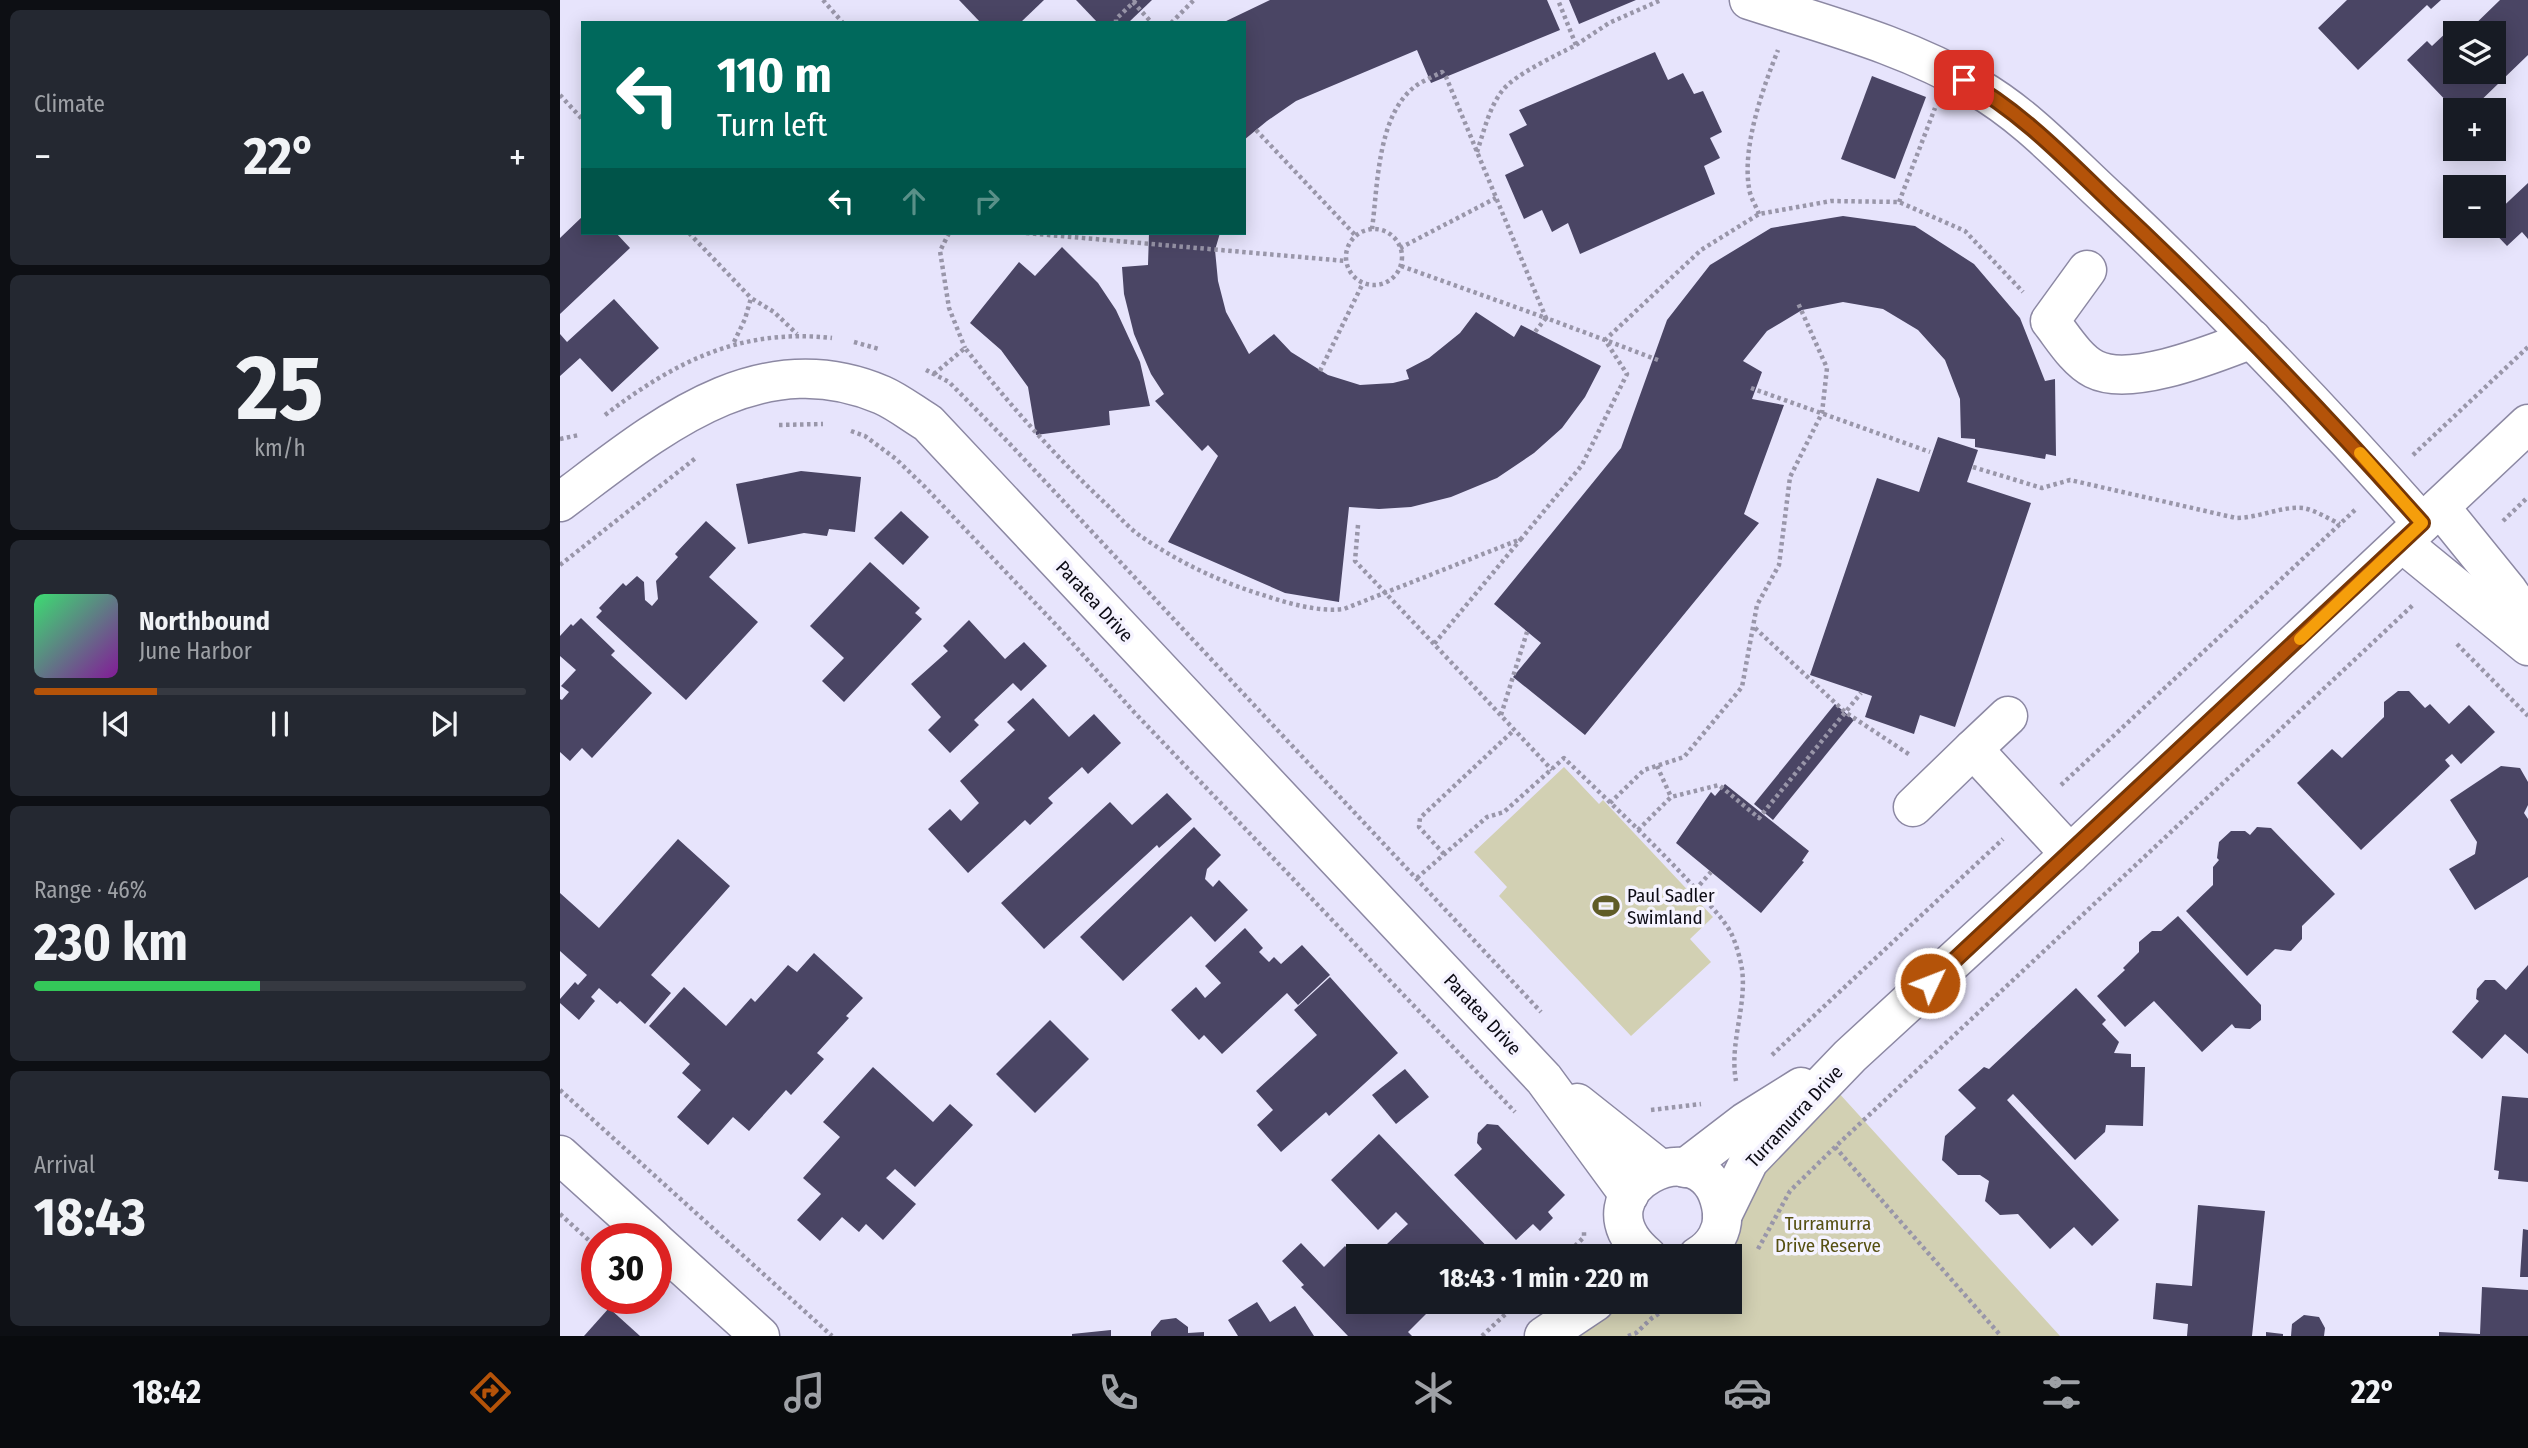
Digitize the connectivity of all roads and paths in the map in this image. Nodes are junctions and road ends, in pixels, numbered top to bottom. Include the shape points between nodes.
1 (823, 0) edge
2 (1194, 0) edge
3 (1558, 0) edge
4 (1661, 0) edge
5 (1749, 0) edge
6 (1134, 1) edge
7 (1838, 13) edge
8 (1792, 14) junction
9 (841, 21) edge
10 (1116, 21) edge
11 (1150, 21) edge
12 (1173, 21) edge
13 (1576, 45) junction
14 (1949, 71) junction
15 (560, 95) edge
16 (581, 118) edge
17 (1256, 130) dead end
18 (1477, 152) junction
19 (1496, 198) junction
20 (1899, 202) junction
21 (1759, 214) junction
22 (1372, 229) junction
23 (691, 235) edge
24 (948, 235) edge
25 (1058, 235) edge
26 (1356, 236) junction
27 (1400, 248) junction
28 (1346, 261) junction
29 (1401, 266) junction
30 (2087, 270) dead end
31 (1363, 283) junction
32 (751, 298) junction
33 (1798, 303) dead end
34 (1546, 318) junction
35 (2050, 321) junction
36 (1535, 332) dead end
37 (797, 334) dead end
38 (2252, 339) junction
39 (1605, 340) junction
40 (733, 343) dead end
41 (2528, 347) edge
42 (965, 348) junction
43 (1658, 359) dead end
44 (1320, 370) dead end
45 (934, 374) dead end
46 (1751, 388) dead end
47 (1822, 413) junction
48 (835, 424) dead end
49 (2528, 424) edge
50 (776, 425) dead end
51 (845, 428) dead end
52 (1930, 452) dead end
53 (701, 454) dead end
54 (1973, 467) dead end
55 (2385, 481) junction
56 (2528, 497) edge
57 (560, 502) edge
58 (2421, 524) junction
59 (2499, 524) dead end
60 (1357, 525) dead end
61 (1521, 539) junction
62 (560, 565) edge
63 (1385, 592) junction
64 (2425, 612) dead end
65 (2528, 620) edge
66 (1754, 628) junction
67 (1527, 632) dead end
68 (2453, 640) dead end
69 (1434, 644) junction
70 (2528, 646) edge
71 (1861, 693) dead end
72 (1845, 712) junction
73 (1501, 715) junction
74 (2008, 716) dead end
75 (2528, 716) edge
76 (1514, 730) junction
77 (1973, 749) junction
78 (1657, 766) junction
79 (1552, 770) junction
80 (1944, 777) junction
81 (1671, 797) junction
82 (1610, 803) junction
83 (1913, 807) dead end
84 (1638, 831) junction
85 (1444, 854) junction
86 (2070, 854) junction
87 (1711, 872) dead end
88 (1417, 878) dead end
89 (1695, 890) junction
90 (1850, 1056) junction
91 (1544, 1079) junction
92 (1738, 1086) dead end
93 (560, 1090) edge
94 (1708, 1102) dead end
95 (1686, 1107) dead end
96 (1515, 1112) dead end
97 (1835, 1147) junction
98 (560, 1155) edge
99 (1672, 1168) junction
100 (1627, 1209) junction
101 (560, 1214) edge
102 (1722, 1216) junction
103 (636, 1223) edge
104 (581, 1233) edge
105 (1596, 1244) edge
106 (1635, 1244) edge
107 (1713, 1244) edge
108 (672, 1256) edge
109 (1751, 1259) dead end
110 (1505, 1314) edge
111 (1559, 1314) edge
112 (1577, 1314) edge
113 (1658, 1314) edge
114 (760, 1336) edge
115 (832, 1336) edge
116 (1482, 1336) edge
117 (1543, 1336) edge
118 (1628, 1336) edge
119 (2001, 1336) edge

1 - 9 path
2 - 12 path
3 - 13 path
4 - 13 path via 1609,23
5 - 8 street
6 - 10 path
6 - 11 path
7 - 8 street
7 - 14 street
8 - 21 path via 1770,69 1749,156 1749,189
13 - 18 path via 1503,89
14 - 20 path
14 - 38 street via 2030,126
15 - 16 path
17 - 26 path
18 - 19 path
18 - 22 path via 1442,72 1416,86 1396,108 1385,135
19 - 27 path
19 - 34 path
20 - 21 path via 1831,201
20 - 35 path via 1965,231
21 - 39 path via 1701,250
22 - 26 path
22 - 27 path via 1389,234
23 - 32 path
24 - 42 path via 940,251 948,308
25 - 28 path
26 - 28 path
27 - 29 path
28 - 31 path
29 - 31 path via 1390,280
29 - 34 path
30 - 35 street
31 - 44 path
32 - 37 path via 775,312
32 - 40 path
33 - 47 path via 1827,368
34 - 36 path
34 - 39 path
35 - 38 street via 2090,367 2107,373 2179,365
38 - 55 street
39 - 43 path
39 - 61 path via 1627,374 1582,465
41 - 55 path
42 - 45 path
42 - 63 path via 1077,477 1142,538 1237,587 1328,611
46 - 47 path
47 - 52 path
47 - 66 path via 1790,477 1779,565 1757,605
48 - 50 path
49 - 58 street, Turramurra Drive
51 - 96 path via 865,436 925,487
53 - 62 path
54 - 55 path via 2042,488 2070,480 2236,518 2305,508 2340,524
55 - 58 street
56 - 59 path
57 - 91 street, Paratea Drive via 638,444 728,392 806,379 841,382 883,396 928,423
58 - 65 street via 2508,591
58 - 70 street
58 - 86 street, Turramurra Drive
60 - 63 path via 1355,561
61 - 63 path
61 - 69 path
63 - 69 path
64 - 97 path via 2416,602
66 - 72 path
66 - 78 path via 1737,697 1684,757
67 - 73 path
68 - 75 path
69 - 73 path
71 - 72 path
72 - 80 path
72 - 81 path via 1759,818 1719,785
73 - 76 path
74 - 77 street
76 - 79 path
76 - 85 path via 1420,818 1419,827
77 - 80 street
77 - 86 street
78 - 81 path
78 - 82 path via 1644,770
79 - 82 path via 1564,758
79 - 85 path via 1504,812 1487,817
80 - 83 street
81 - 84 path
82 - 84 path
84 - 89 path
85 - 88 path
86 - 90 street, Turramurra Drive
87 - 89 path
89 - 92 path via 1731,933 1742,965 1742,1005 1733,1053
90 - 99 street, Turramurra Drive
90 - 102 street, Turramurra Drive via 1749,1161
91 - 99 street, Paratea Drive
91 - 100 street, Paratea Drive
93 - 115 path
94 - 95 path
97 - 109 path via 1790,1191
97 - 119 path
98 - 103 street
99 - 100 street, Turramurra Drive via 1647,1174 1636,1183
99 - 102 street, Paratea Drive via 1700,1174 1712,1185
100 - 105 street
100 - 106 street, Paratea Drive
101 - 104 path
102 - 107 street, Turramurra Drive
108 - 114 street
110 - 116 path
111 - 117 street
112 - 117 street
113 - 118 path

